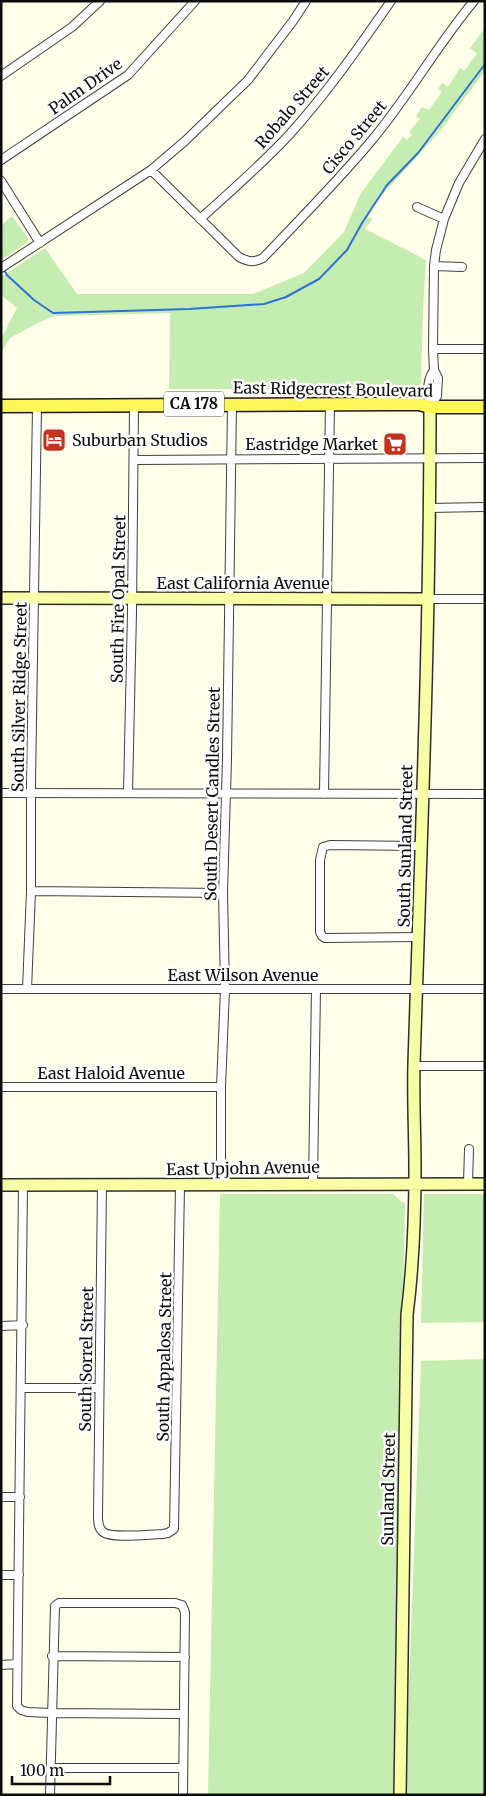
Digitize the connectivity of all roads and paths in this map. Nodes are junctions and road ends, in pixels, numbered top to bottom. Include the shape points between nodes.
1 (100, 1) edge
2 (195, 1) edge
3 (306, 1) edge
4 (391, 1) edge
5 (474, 1) edge
6 (1, 76) edge
7 (485, 138) edge
8 (1, 160) edge
9 (151, 170) junction
10 (1, 181) edge
11 (417, 207) dead end
12 (200, 219) junction
13 (444, 219) junction
14 (40, 243) junction
15 (434, 266) junction
16 (462, 267) dead end
17 (1, 268) edge
18 (433, 349) junction
19 (485, 349) edge
20 (232, 404) junction
21 (330, 404) junction
22 (134, 405) junction
23 (1, 406) edge
24 (37, 406) junction
25 (430, 407) junction
26 (485, 407) edge
27 (430, 458) junction
28 (485, 458) edge
29 (231, 459) junction
30 (134, 460) junction
31 (329, 460) junction
32 (428, 508) junction
33 (485, 508) edge
34 (1, 598) edge
35 (34, 598) junction
36 (485, 598) edge
37 (132, 599) junction
38 (326, 599) junction
39 (427, 599) junction
40 (229, 600) junction
41 (128, 793) junction
42 (1, 794) edge
43 (31, 794) junction
44 (225, 794) junction
45 (324, 794) junction
46 (423, 794) junction
47 (485, 794) edge
48 (421, 846) junction
49 (31, 891) junction
50 (223, 894) junction
51 (419, 937) junction
52 (1, 989) edge
53 (27, 989) junction
54 (225, 989) junction
55 (316, 989) junction
56 (418, 989) junction
57 (485, 989) edge
58 (414, 1066) junction
59 (485, 1066) edge
60 (1, 1087) edge
61 (221, 1087) junction
62 (468, 1149) dead end
63 (313, 1184) junction
64 (415, 1184) junction
65 (468, 1184) junction
66 (485, 1184) edge
67 (1, 1185) edge
68 (23, 1185) junction
69 (102, 1185) junction
70 (220, 1185) junction
71 (180, 1186) junction
72 (1, 1326) edge
73 (23, 1326) junction
74 (21, 1388) junction
75 (99, 1388) junction
76 (1, 1497) edge
77 (20, 1497) junction
78 (103, 1533) joint
79 (1, 1575) edge
80 (19, 1575) junction
81 (52, 1656) junction
82 (184, 1657) junction
83 (17, 1664) junction
84 (1, 1665) edge
85 (51, 1713) junction
86 (184, 1714) junction
87 (51, 1768) junction
88 (183, 1768) junction
89 (50, 1795) edge
90 (183, 1795) edge
91 (400, 1795) edge

1 - 6 street via 72,27
2 - 8 street, Palm Drive via 128,74
3 - 9 street via 248,80
4 - 12 street, Robalo Street via 337,77 289,135
5 - 12 street, Cisco Street via 454,24 372,140 263,258 248,262
7 - 13 street via 459,183
9 - 12 street
9 - 14 street
10 - 14 street
11 - 13 street
13 - 15 street
14 - 17 street
15 - 16 street
15 - 18 street
18 - 19 street
18 - 25 street via 434,370 438,378 437,396
20 - 21 main road, East Ridgecrest Boulevard / CA 178
20 - 22 main road, East Ridgecrest Boulevard / CA 178
20 - 29 street, South Desert Candles Street
21 - 25 main road, East Ridgecrest Boulevard / CA 178 via 419,404
21 - 31 street
22 - 24 main road, East Ridgecrest Boulevard / CA 178
22 - 30 street, South Fire Opal Street
23 - 24 main road, East Ridgecrest Boulevard / CA 178
24 - 35 street, South Silver Ridge Street
25 - 26 main road, East Ridgecrest Boulevard / CA 178
25 - 27 street
27 - 28 street
27 - 31 street
27 - 32 street
29 - 30 street
29 - 31 street
29 - 40 street, South Desert Candles Street
30 - 37 street, South Fire Opal Street
31 - 38 street
32 - 33 street
32 - 39 street, South Sunland Street
34 - 35 street, East California Avenue
35 - 37 street, East California Avenue
35 - 43 street, South Silver Ridge Street
36 - 39 street, East California Avenue
37 - 40 street, East California Avenue
37 - 41 street, South Fire Opal Street
38 - 39 street, East California Avenue
38 - 40 street, East California Avenue
38 - 45 street
39 - 46 street, South Sunland Street
40 - 44 street, South Desert Candles Street
41 - 43 street
41 - 44 street
42 - 43 street
43 - 49 street, South Silver Ridge Street
44 - 45 street
44 - 50 street, South Desert Candles Street
45 - 46 street
46 - 47 street
46 - 48 street, South Sunland Street
48 - 51 street, South Sunland Street
48 - 51 street via 330,845 323,847 320,860 321,934 325,938
49 - 50 street
49 - 53 street, South Silver Ridge Street
50 - 54 street, South Desert Candles Street
51 - 56 street, South Sunland Street
52 - 53 street, East Wilson Avenue
53 - 54 street, East Wilson Avenue
54 - 55 street, East Wilson Avenue
54 - 61 street, South Desert Candles Street
55 - 56 street, East Wilson Avenue
55 - 63 street
56 - 57 street, East Wilson Avenue
56 - 58 street, South Sunland Street
58 - 59 street
58 - 64 street, South Sunland Street
60 - 61 street, East Haloid Avenue
61 - 70 street, South Desert Candles Street
62 - 65 street
63 - 64 street, East Upjohn Avenue
63 - 70 street, East Upjohn Avenue
64 - 65 street, East Upjohn Avenue
64 - 91 street, Sunland Street via 407,1315
65 - 66 street, East Upjohn Avenue
67 - 68 street, East Upjohn Avenue
68 - 69 street, East Upjohn Avenue
68 - 73 street
69 - 71 street, East Upjohn Avenue
69 - 75 street, South Sorrel Street
70 - 71 street, East Upjohn Avenue
71 - 78 street, South Appalosa Street via 174,1529 164,1534
72 - 73 street
73 - 74 street
74 - 75 street
74 - 77 street
75 - 78 street, South Sorrel Street via 98,1516
76 - 77 street
77 - 80 street
79 - 80 street
80 - 83 street
81 - 82 street
81 - 82 street via 56,1604 175,1602 185,1608
81 - 85 street
82 - 86 street
83 - 84 street
83 - 85 street via 17,1706 28,1712
85 - 86 street
85 - 87 street
86 - 88 street
87 - 88 street
87 - 89 street
88 - 90 street

